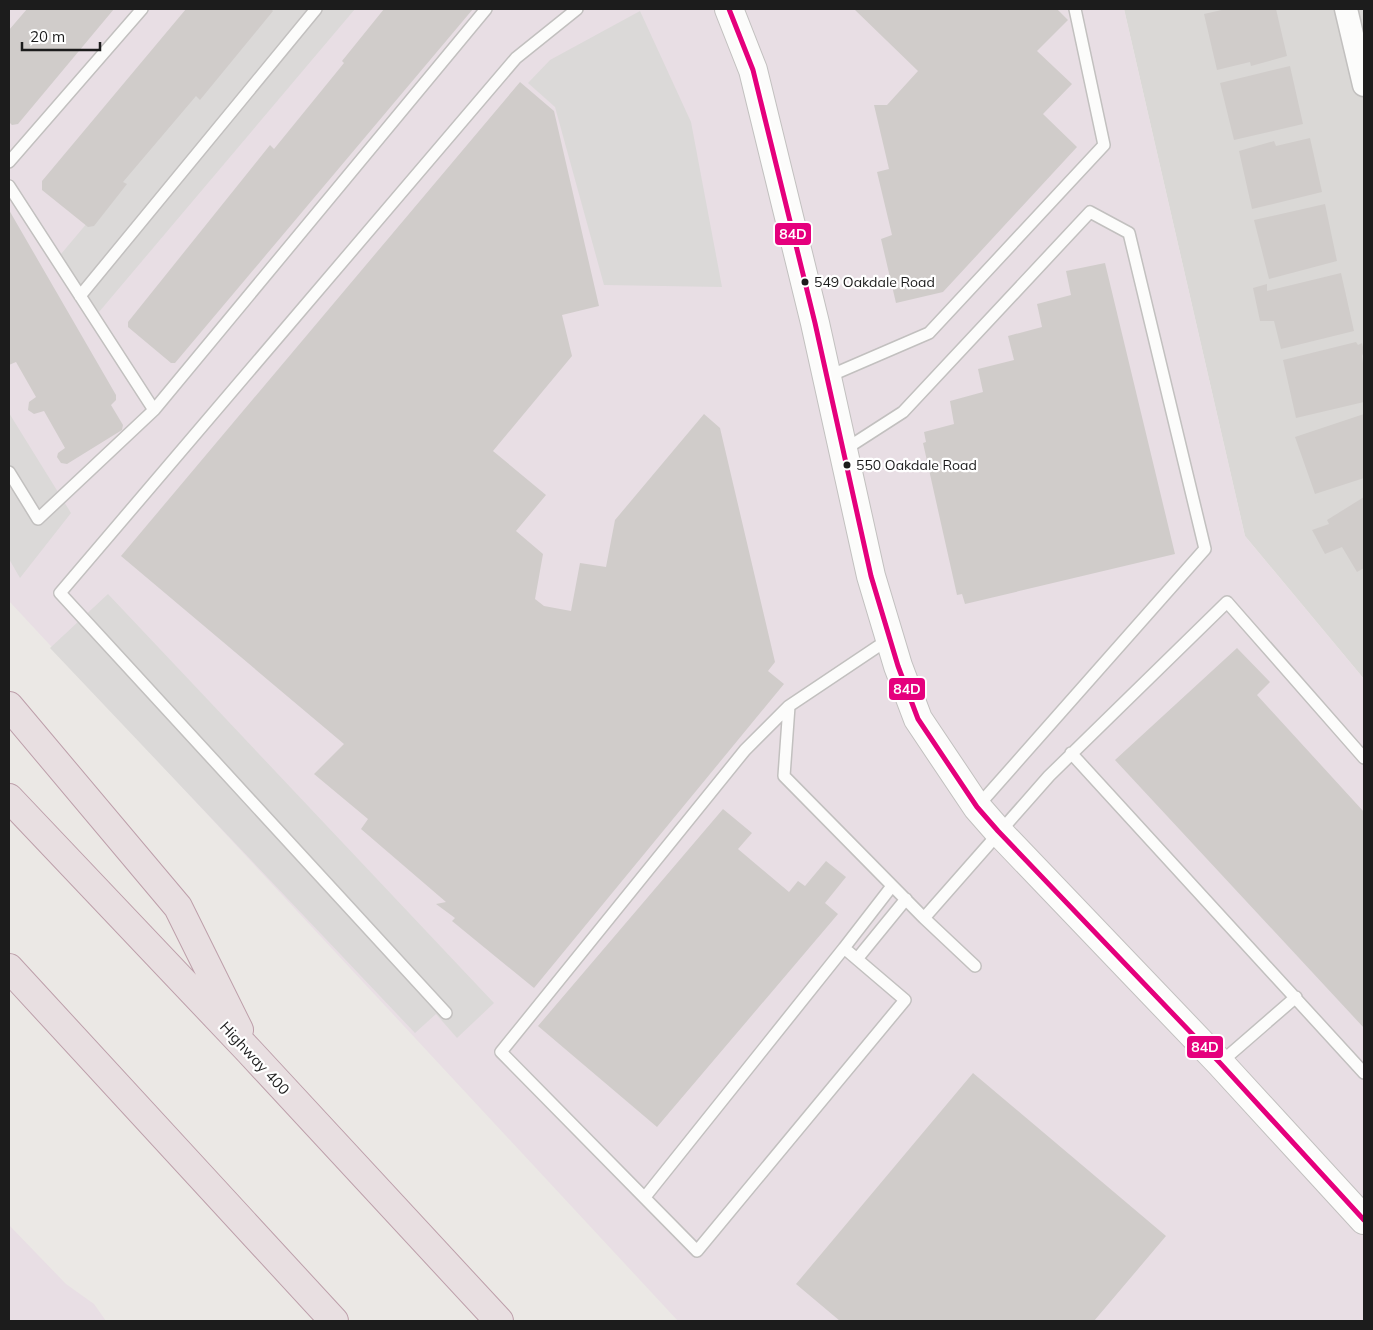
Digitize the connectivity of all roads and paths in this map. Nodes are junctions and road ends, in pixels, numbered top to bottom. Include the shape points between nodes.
1 (142, 9) edge
2 (316, 9) edge
3 (486, 9) edge
4 (577, 9) edge
5 (729, 9) edge
6 (1075, 9) edge
7 (1346, 9) edge
8 (1364, 85) edge
9 (9, 162) edge
10 (9, 186) edge
11 (80, 296) junction
12 (827, 377) junction
13 (154, 410) junction
14 (844, 450) junction
15 (9, 472) edge
16 (890, 638) junction
17 (9, 706) edge
18 (789, 706) junction
19 (1071, 753) junction
20 (1364, 758) edge
21 (9, 798) edge
22 (977, 807) junction
23 (998, 831) junction
24 (892, 886) junction
25 (906, 899) junction
26 (924, 918) junction
27 (844, 948) junction
28 (857, 959) junction
29 (975, 966) dead end
30 (9, 968) edge
31 (1296, 997) junction
32 (446, 1013) dead end
33 (249, 1051) junction
34 (1220, 1062) junction
35 (1364, 1073) edge
36 (645, 1197) junction
37 (1364, 1220) edge
38 (334, 1321) edge
39 (499, 1321) edge

1 - 9 lane
2 - 11 lane
3 - 13 lane
4 - 32 lane via 516,58 60,593
5 - 12 street via 753,70
6 - 12 lane via 1104,145 930,332
7 - 8 street
10 - 11 lane
11 - 13 lane
12 - 14 street
13 - 15 lane via 38,519
14 - 16 street via 871,576
14 - 22 lane via 903,412 1090,212 1129,233 1205,549
16 - 18 lane
16 - 22 street via 918,719
17 - 33 highway via 178,907
18 - 24 lane via 784,776
18 - 36 lane via 744,750 501,1052
19 - 20 lane via 1227,602
19 - 23 lane
19 - 31 lane
21 - 33 highway, Highway 400
22 - 23 street
23 - 26 lane
23 - 34 street
24 - 25 lane
24 - 27 lane
25 - 26 lane
25 - 28 lane
26 - 29 lane
27 - 28 lane
27 - 36 lane
28 - 36 lane via 905,1000 697,1251
30 - 38 highway
31 - 34 lane
31 - 35 lane
33 - 39 highway, Highway 400
34 - 37 street

